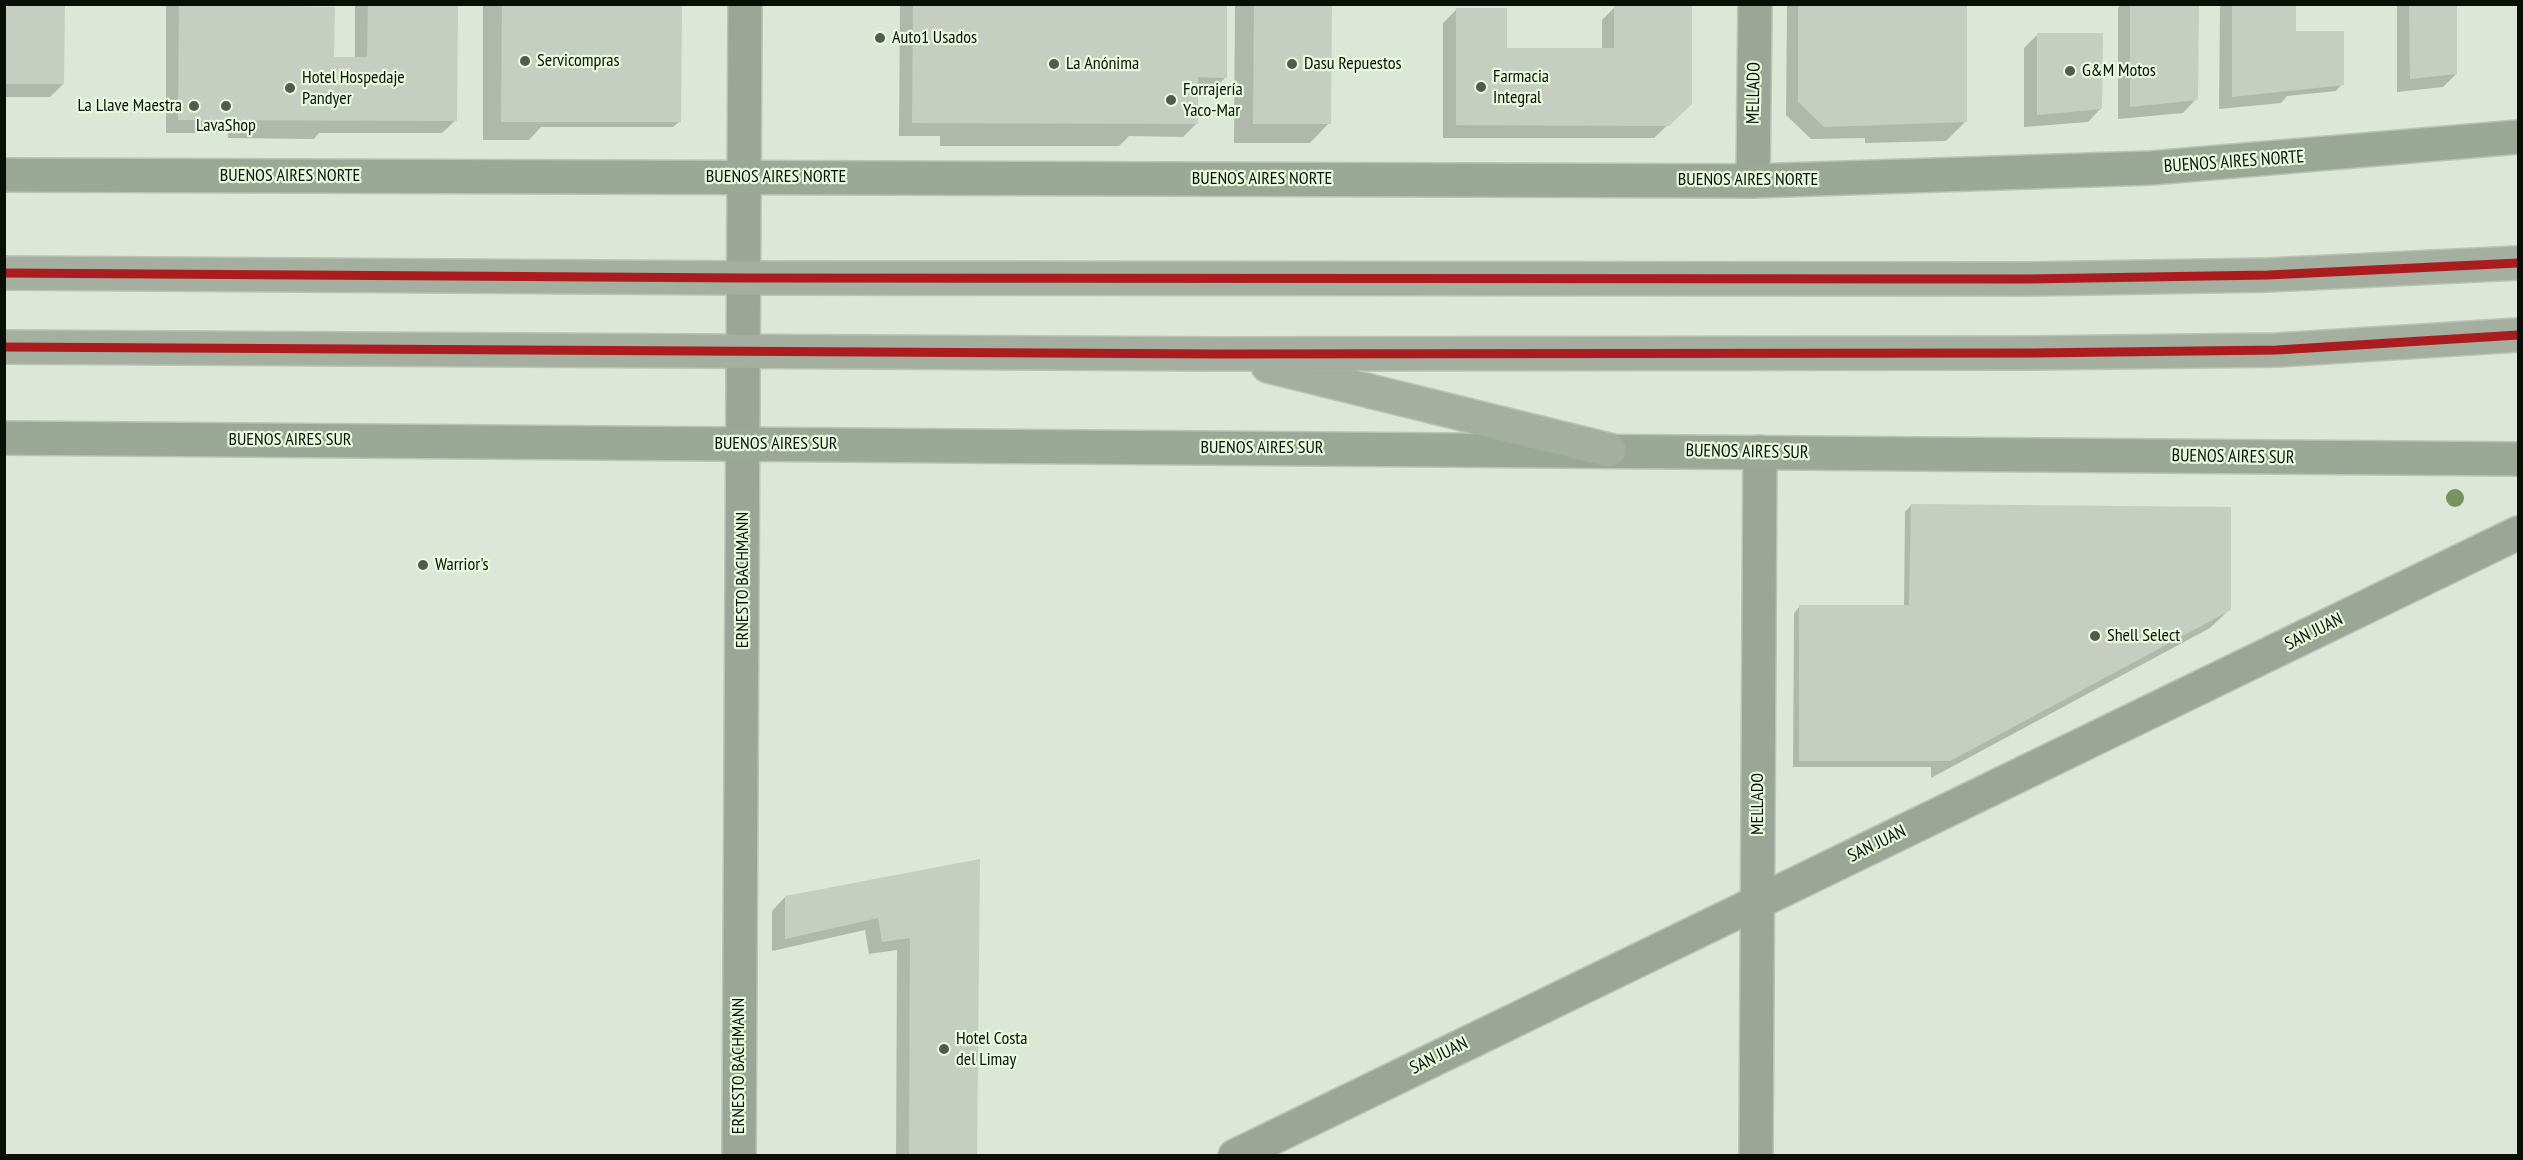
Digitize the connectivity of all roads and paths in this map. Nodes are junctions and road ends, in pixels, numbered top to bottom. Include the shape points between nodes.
1 (745, 4) edge
2 (1755, 4) edge
3 (2518, 137) edge
4 (4, 175) edge
5 (744, 177) junction
6 (1753, 181) junction
7 (2518, 263) edge
8 (4, 273) edge
9 (744, 278) junction
10 (2518, 335) edge
11 (4, 347) edge
12 (743, 351) junction
13 (1217, 354) junction
14 (4, 438) edge
15 (743, 444) junction
16 (1609, 450) junction
17 (1760, 452) junction
18 (2518, 459) edge
19 (2518, 533) edge
20 (1757, 902) junction
21 (739, 1155) edge
22 (1235, 1155) edge
23 (1755, 1155) edge

1 - 5 street, ERNESTO BACHMANN
2 - 6 street, MELLADO
3 - 6 main road, BUENOS AIRES NORTE via 2151,168
4 - 5 main road, BUENOS AIRES NORTE
5 - 6 main road, BUENOS AIRES NORTE
5 - 9 street, ERNESTO BACHMANN
7 - 9 highway via 2291,274 2028,279
8 - 9 highway
9 - 12 street, ERNESTO BACHMANN
10 - 13 highway via 2381,345 2168,352
11 - 12 highway
12 - 13 highway
12 - 15 street, ERNESTO BACHMANN
13 - 16 highway
14 - 15 main road, BUENOS AIRES SUR
15 - 16 main road, BUENOS AIRES SUR
15 - 21 street, ERNESTO BACHMANN
16 - 17 main road, BUENOS AIRES SUR
17 - 18 main road, BUENOS AIRES SUR
17 - 20 street, MELLADO
19 - 20 street, SAN JUAN
20 - 22 street, SAN JUAN
20 - 23 street, MELLADO

